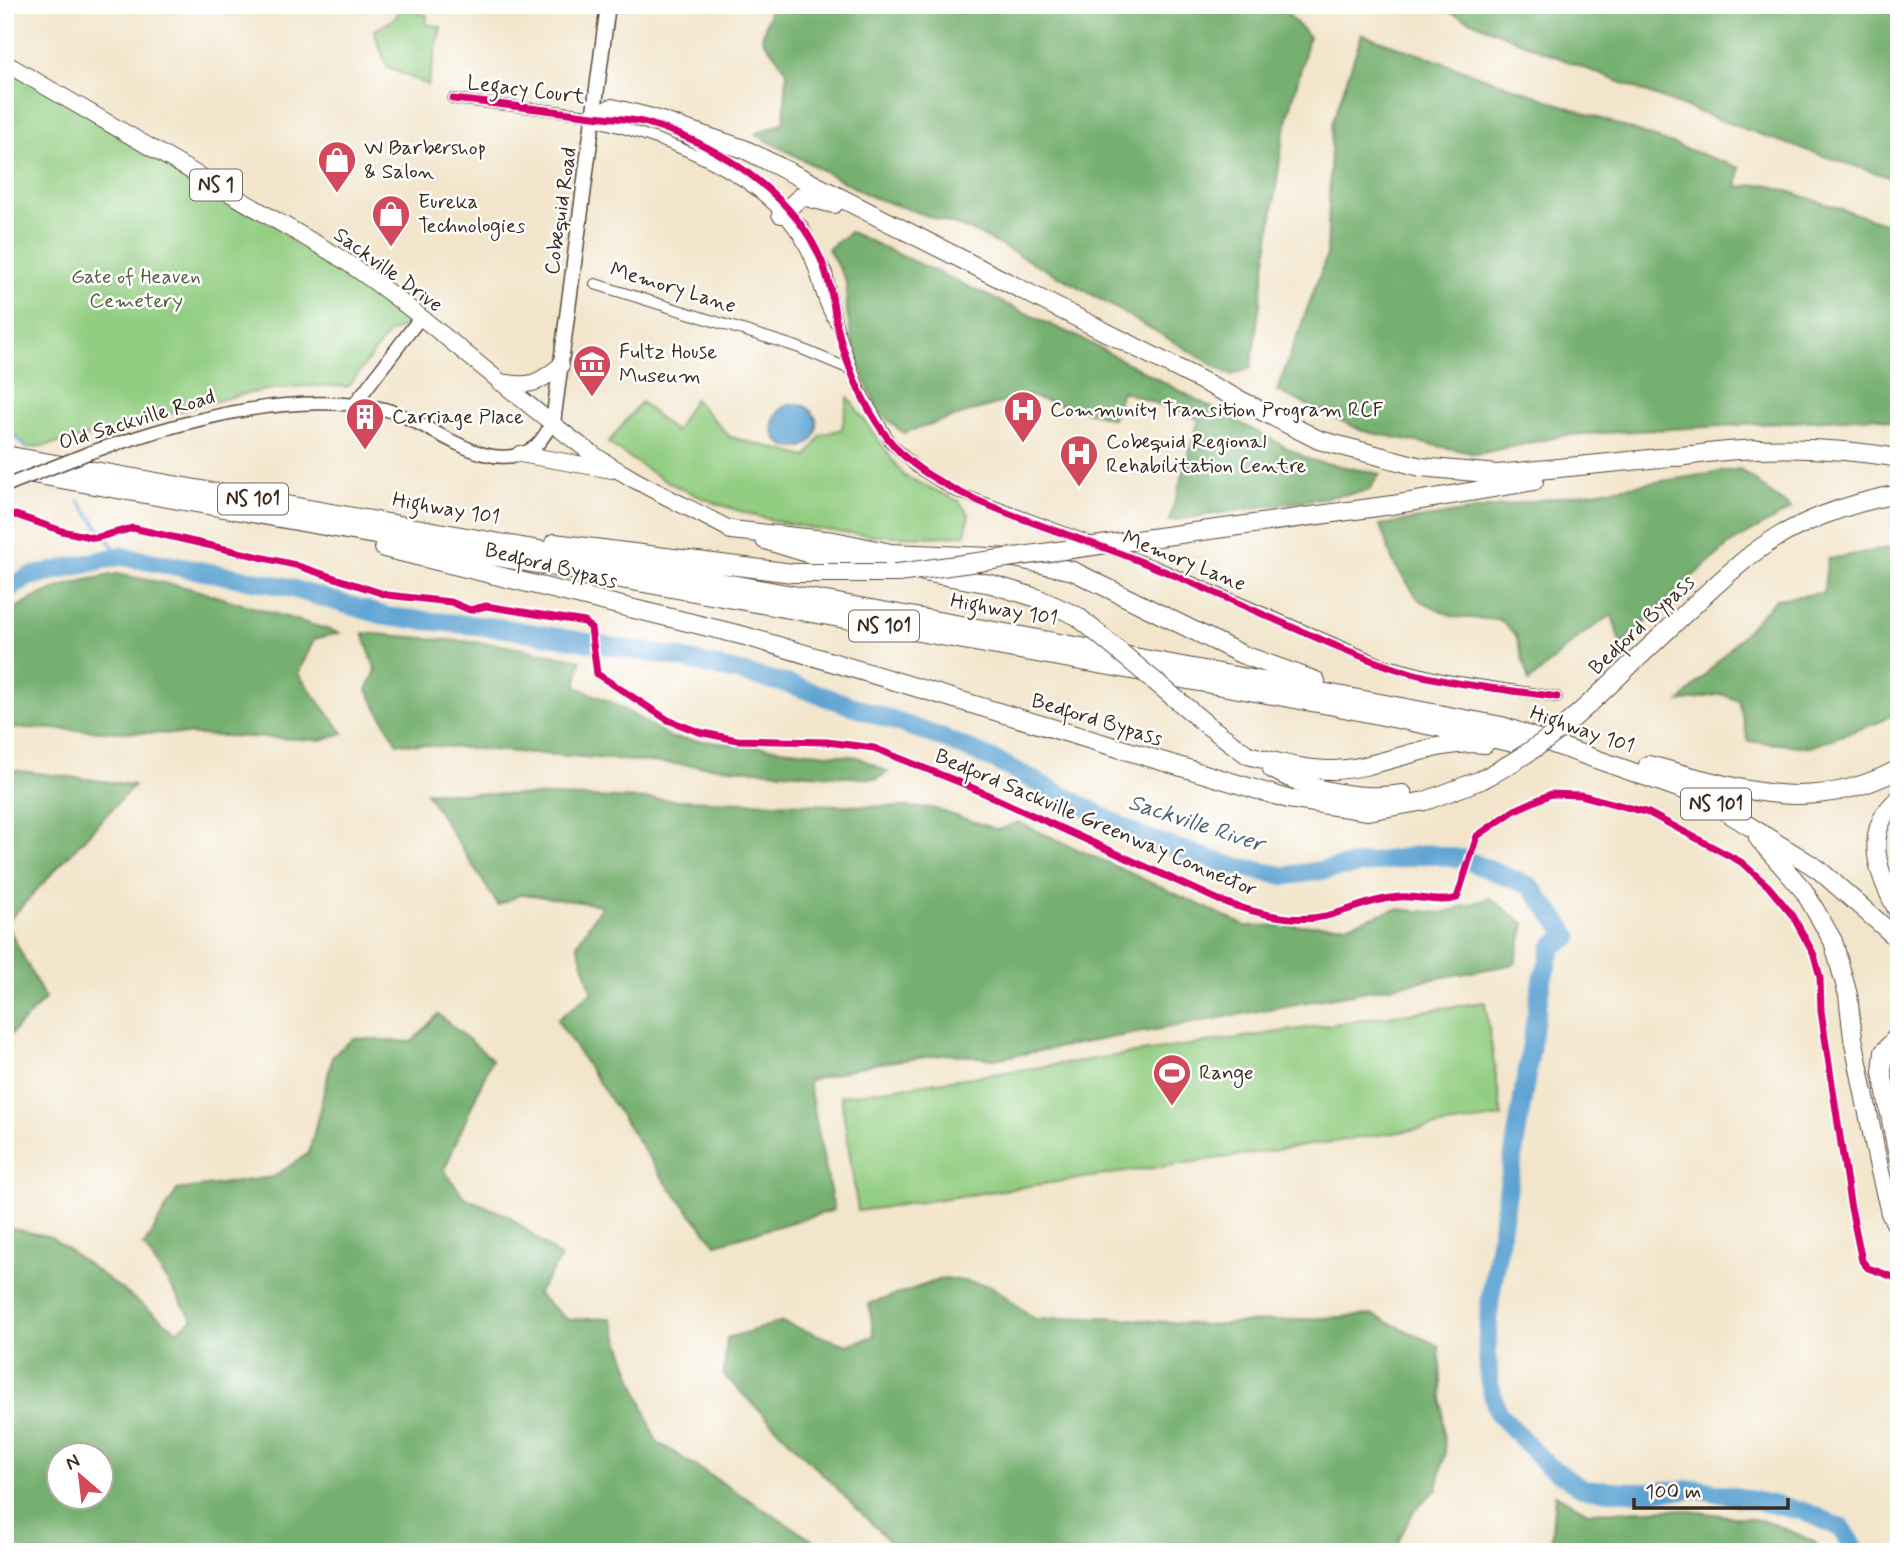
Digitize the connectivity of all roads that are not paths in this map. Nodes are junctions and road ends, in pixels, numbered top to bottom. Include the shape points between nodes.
1 (608, 5) edge
2 (5, 63) edge
3 (453, 99) dead end
4 (595, 116) junction
5 (784, 211) junction
6 (871, 214) junction
7 (595, 284) dead end
8 (420, 318) junction
9 (561, 365) junction
10 (852, 370) junction
11 (497, 382) junction
12 (353, 406) junction
13 (553, 423) junction
14 (520, 453) junction
15 (5, 455) edge
16 (1691, 455) junction
17 (1899, 458) edge
18 (5, 469) edge
19 (618, 471) junction
20 (5, 486) edge
21 (1899, 494) edge
22 (204, 505) junction
23 (732, 530) junction
24 (502, 542) junction
25 (1558, 697) dead end
26 (1365, 699) junction
27 (1502, 726) junction
28 (1563, 754) junction
29 (1248, 755) junction
30 (1899, 769) edge
31 (1481, 780) junction
32 (1899, 799) edge
33 (1758, 838) junction
34 (1899, 913) edge
35 (1899, 940) edge
36 (1899, 948) edge
37 (1899, 1034) edge
38 (1899, 1162) edge
39 (1899, 1230) edge

1 - 4 main road, Cobequid Road
2 - 8 main road, Sackville Drive / NS 1 via 334,254
3 - 4 street, Legacy Court
4 - 5 street, Legacy Court via 645,122 689,139 754,179
4 - 6 highway via 612,108 744,149
4 - 9 main road, Cobequid Road
5 - 6 highway via 802,196
5 - 10 street, Legacy Court via 803,226 827,273
6 - 16 highway via 1319,440 1421,467 1497,474
7 - 10 street, Memory Lane via 797,347
8 - 11 main road, Sackville Drive / NS 1
8 - 12 street
9 - 11 main road via 543,380 526,386
9 - 13 main road, Cobequid Road
10 - 25 street, Memory Lane via 890,442 917,468 954,491 1155,566 1380,663 1446,680
11 - 13 main road, Sackville Drive / NS 1
12 - 14 street, Old Sackville Road via 398,413 488,455
12 - 20 street, Old Sackville Road, bridge via 206,416 91,452
13 - 14 street via 535,447
13 - 19 main road, Sackville Drive / NS 1
14 - 19 main road
15 - 24 highway, Highway 101 / NS 101
16 - 17 highway, Bedford Bypass via 1798,449
16 - 24 highway, Bedford Bypass, bridge via 1392,505 898,573 793,573 540,542
18 - 22 highway, Highway 101 / NS 101
19 - 23 main road, Sackville Drive / NS 1
21 - 31 highway, Bedford Bypass, bridge via 1860,501 1798,527 1753,554 1566,727 1525,757
22 - 28 highway, Highway 101 / NS 101 via 1334,706
22 - 31 highway, Bedford Bypass via 745,636 1288,799 1368,810 1425,801
23 - 26 highway via 834,541 891,553 1015,558 1073,571 1241,654
23 - 29 highway, bridge via 810,554 991,584 1037,598 1077,616
24 - 26 highway, Highway 101 / NS 101
26 - 27 highway, Highway 101 / NS 101
27 - 30 highway via 1761,794 1835,794 1872,784
27 - 35 highway, Highway 101 / NS 101 via 1701,796 1818,869
28 - 29 highway via 1475,743 1333,770
28 - 33 highway, Highway 101 / NS 101 via 1664,790
29 - 31 highway via 1286,777 1354,797 1392,796
32 - 34 highway via 1888,808 1875,835 1878,870
33 - 36 highway, Highway 101 / NS 101
33 - 39 highway via 1804,891 1833,941 1848,995 1878,1163
37 - 38 highway via 1884,1052 1882,1072

